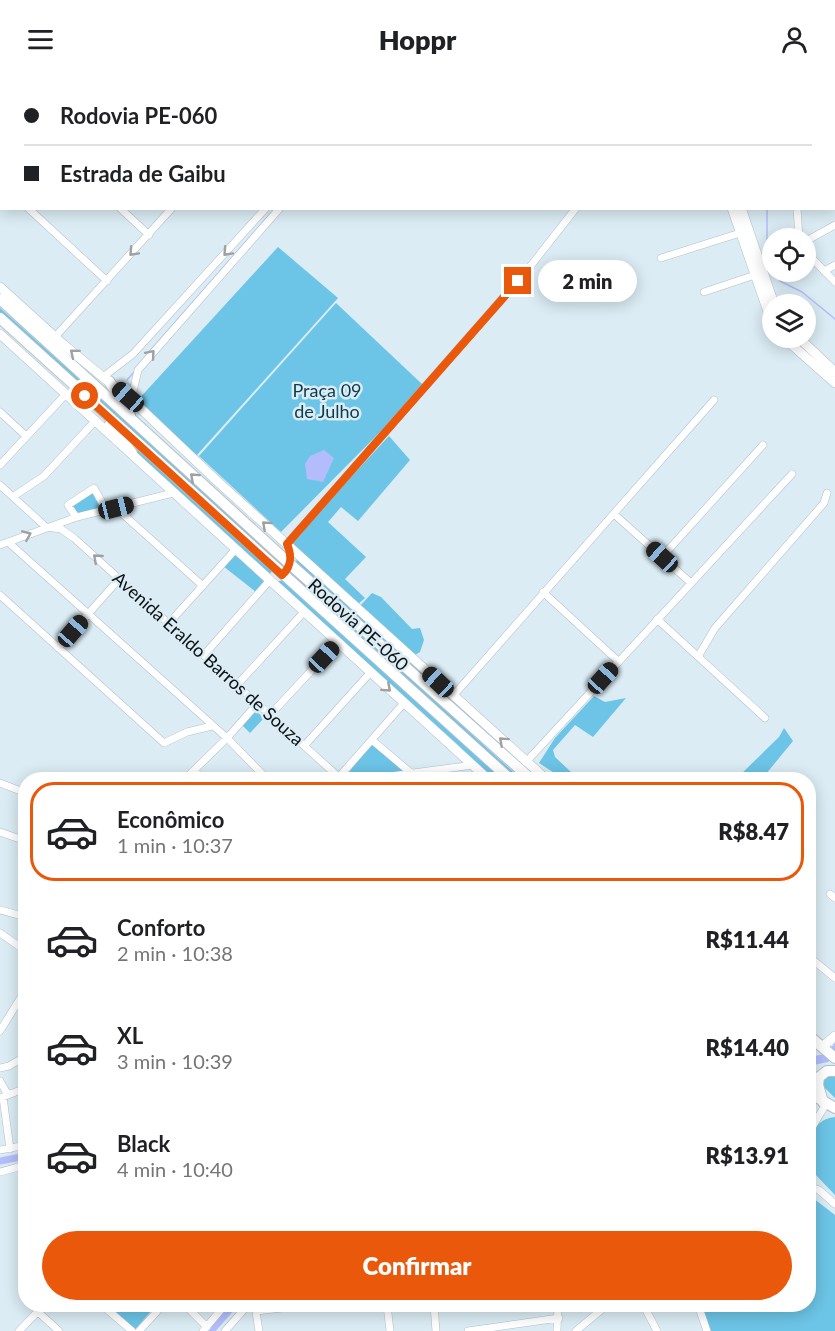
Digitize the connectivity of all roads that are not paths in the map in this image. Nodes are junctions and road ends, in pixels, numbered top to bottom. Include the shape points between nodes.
1 (30, 210) edge
2 (122, 210) edge
3 (170, 210) edge
4 (574, 210) edge
5 (733, 210) edge
6 (742, 210) edge
7 (797, 210) edge
8 (268, 211) edge
9 (835, 225) edge
10 (798, 228) edge
11 (740, 233) junction
12 (149, 235) junction
13 (816, 235) edge
14 (661, 258) dead end
15 (816, 263) edge
16 (835, 265) edge
17 (824, 271) junction
18 (755, 275) junction
19 (107, 280) junction
20 (835, 282) edge
21 (0, 287) edge
22 (704, 292) dead end
23 (771, 294) edge
24 (762, 295) edge
25 (0, 299) edge
26 (0, 318) edge
27 (0, 334) edge
28 (55, 337) junction
29 (795, 348) edge
30 (809, 348) edge
31 (835, 372) edge
32 (106, 379) junction
33 (835, 383) edge
34 (66, 394) junction
35 (714, 400) dead end
36 (138, 406) junction
37 (97, 407) junction
38 (0, 412) edge
39 (96, 420) junction
40 (137, 425) junction
41 (26, 436) junction
42 (763, 445) dead end
43 (132, 453) junction
44 (0, 465) edge
45 (792, 474) dead end
46 (0, 485) edge
47 (173, 493) junction
48 (827, 493) dead end
49 (14, 496) junction
50 (116, 508) junction
51 (106, 510) junction
52 (614, 514) junction
53 (73, 518) junction
54 (46, 526) junction
55 (74, 538) junction
56 (4, 544) edge
57 (287, 544) junction
58 (236, 550) junction
59 (662, 557) junction
60 (290, 564) junction
61 (282, 575) junction
62 (120, 578) junction
63 (270, 580) junction
64 (691, 583) junction
65 (203, 586) junction
66 (543, 592) junction
67 (0, 595) edge
68 (303, 612) junction
69 (88, 614) junction
70 (657, 619) junction
71 (169, 623) junction
72 (338, 642) junction
73 (58, 648) junction
74 (204, 655) junction
75 (699, 655) junction
76 (618, 661) junction
77 (370, 673) junction
78 (237, 685) junction
79 (453, 696) junction
80 (258, 703) junction
81 (404, 703) junction
82 (270, 715) junction
83 (765, 718) dead end
84 (212, 726) junction
85 (227, 738) junction
86 (372, 740) junction
87 (304, 746) junction
88 (526, 762) junction
89 (473, 765) junction
90 (195, 771) edge
91 (260, 772) edge
92 (332, 772) edge
93 (346, 772) edge
94 (410, 772) edge
95 (419, 772) edge
96 (480, 772) edge
97 (502, 772) edge
98 (523, 772) edge
99 (538, 772) edge
100 (0, 783) edge
101 (18, 790) edge
102 (0, 832) edge
103 (18, 838) edge
104 (0, 910) edge
105 (18, 915) edge
106 (1, 936) edge
107 (18, 946) edge
108 (816, 963) edge
109 (835, 978) edge
110 (18, 1001) edge
111 (0, 1031) edge
112 (835, 1036) edge
113 (816, 1042) edge
114 (830, 1053) edge
115 (18, 1060) edge
116 (0, 1068) edge
117 (835, 1071) edge
118 (0, 1081) edge
119 (18, 1091) edge
120 (4, 1097) edge
121 (828, 1105) edge
122 (816, 1122) edge
123 (18, 1147) edge
124 (10, 1149) junction
125 (0, 1150) edge
126 (18, 1167) edge
127 (0, 1172) edge
128 (816, 1189) edge
129 (835, 1204) edge
130 (36, 1312) edge
131 (38, 1312) edge
132 (110, 1312) edge
133 (157, 1312) edge
134 (191, 1312) edge
135 (219, 1312) edge
136 (242, 1312) edge
137 (257, 1312) edge
138 (388, 1312) edge
139 (435, 1312) edge
140 (559, 1312) edge
141 (599, 1312) edge
142 (647, 1312) dead end
143 (700, 1312) edge
144 (559, 1318) junction
145 (205, 1329) edge
146 (19, 1331) edge
147 (59, 1331) edge
148 (132, 1331) edge
149 (139, 1331) edge
150 (225, 1331) edge
151 (259, 1331) edge
152 (390, 1331) edge
153 (436, 1331) edge
154 (468, 1331) edge
155 (557, 1331) edge
156 (576, 1331) edge
157 (657, 1331) edge
158 (707, 1331) edge

1 - 19 street
2 - 12 street
3 - 12 street
4 - 57 street via 529,268
5 - 11 main road
6 - 23 main road
7 - 10 street
8 -> 32 street
36 -> 8 street via 132,396 138,370
9 - 13 street
11 - 14 street
11 - 18 main road
12 -> 19 street
15 - 17 street
16 - 17 street
17 - 20 street
18 - 22 street
18 - 24 main road
19 - 28 street
21 - 28 main road
25 - 40 highway, Rodovia PE-060
26 - 37 highway, Rodovia PE-060
27 - 34 main road
32 -> 28 main road
29 - 33 main road
30 - 31 main road
32 - 36 main road
32 - 40 highway
34 - 39 main road
34 - 41 street
35 - 52 street
57 -> 36 main road
37 - 43 highway
37 - 61 highway, Rodovia PE-060
38 - 41 street
39 - 43 main road
39 - 49 street via 44,476
60 -> 40 highway, Rodovia PE-060
41 - 44 street
42 - 59 street
43 - 47 main road
45 - 64 street
46 - 49 street
47 - 50 street
47 - 58 main road
48 - 75 street via 824,503 715,628
49 - 54 street
50 - 51 street
50 - 65 street
51 - 53 street
51 - 53 street via 94,488 68,505
52 - 59 street
52 - 66 street
53 - 54 street
53 - 55 street via 70,529
54 - 55 street, Avenida Eraldo Barros de Souza via 61,529
56 -> 54 street
62 -> 55 street, Avenida Eraldo Barros de Souza
56 - 69 street
57 - 60 main road
57 - 79 main road
58 - 63 main road
58 - 65 street
59 - 64 street
60 - 61 main road
60 - 98 highway, Rodovia PE-060
61 - 63 main road
61 - 97 highway, Rodovia PE-060
62 - 69 street
62 - 71 street, Avenida Eraldo Barros de Souza
63 - 68 main road
63 - 74 street
64 - 70 street
65 - 71 street
66 - 76 street
66 - 79 street
67 - 73 street
68 - 72 main road
68 - 78 street
69 - 73 street
69 - 84 street
70 - 75 street
70 - 76 street
71 - 74 street, Avenida Eraldo Barros de Souza
72 - 77 main road
72 - 82 street
73 - 84 street via 164,743
74 - 78 street, Avenida Eraldo Barros de Souza
75 - 83 street
76 - 88 street
77 -> 81 main road
77 - 87 street
78 - 80 street, Avenida Eraldo Barros de Souza
88 -> 79 main road
80 - 82 street, Avenida Eraldo Barros de Souza
80 - 85 street
81 - 86 street
81 - 89 main road
82 - 87 street, Avenida Eraldo Barros de Souza
84 - 85 street
85 - 90 street
85 - 91 street
86 - 93 street
86 - 94 street
87 - 92 street, Avenida Eraldo Barros de Souza
88 - 99 main road
89 - 95 street
89 - 96 main road
100 - 101 street
102 - 103 street
104 - 105 street
106 - 107 street
108 - 109 street
110 - 111 street
112 - 114 main road
113 - 114 highway
115 - 116 street
117 - 121 highway via 819,1077 818,1085
118 - 120 street
119 - 120 street
120 - 124 street
121 - 122 street
123 - 124 street
124 - 125 street
126 - 127 street
128 - 129 street
130 - 146 street
131 - 147 street
132 - 148 street
133 - 149 street
134 - 145 street
135 - 145 street
136 - 150 street
137 - 151 street
138 - 152 street
139 - 153 street
140 - 144 street
141 - 156 street
142 - 157 street
143 - 158 street
144 - 154 street
144 - 155 street

